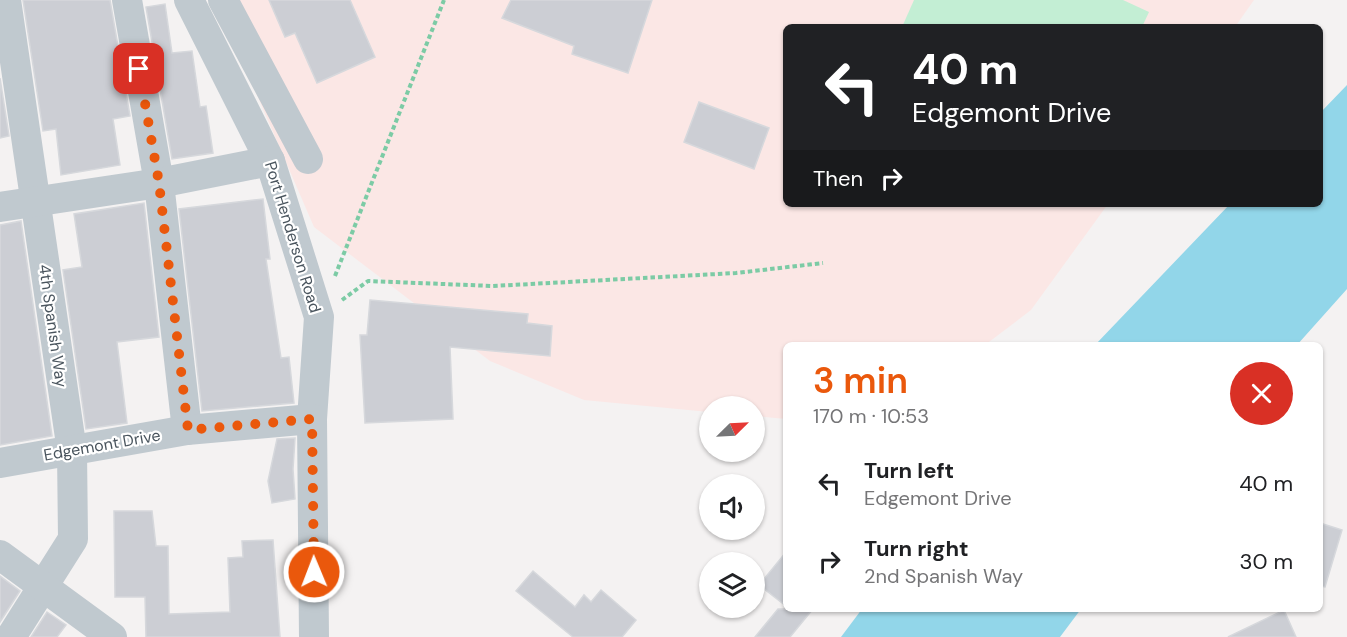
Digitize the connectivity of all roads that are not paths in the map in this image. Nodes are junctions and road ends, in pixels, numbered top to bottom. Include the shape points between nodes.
1 (6, 0) edge
2 (128, 0) edge
3 (189, 0) edge
4 (223, 0) edge
5 (308, 159) dead end
6 (270, 162) junction
7 (159, 183) junction
8 (35, 201) junction
9 (0, 207) edge
10 (312, 419) junction
11 (188, 430) junction
12 (72, 451) junction
13 (0, 463) edge
14 (0, 555) edge
15 (44, 586) junction
16 (11, 637) edge
17 (112, 637) edge
18 (314, 637) edge

1 - 8 street, 4th Spanish Way
2 - 7 street
3 - 6 street, Port Henderson Road
4 - 5 street
6 - 7 street
6 - 10 street, Port Henderson Road via 319,317
7 - 8 street
7 - 11 street
8 - 9 street
8 - 12 street, 4th Spanish Way
10 - 11 street, Edgemont Drive
10 - 18 street, Port Henderson Road
11 - 12 street, Edgemont Drive
12 - 13 street, Edgemont Drive
12 - 15 street, 4th Spanish Way via 73,539
14 - 15 street
15 - 16 street, 4th Spanish Way
15 - 17 street

